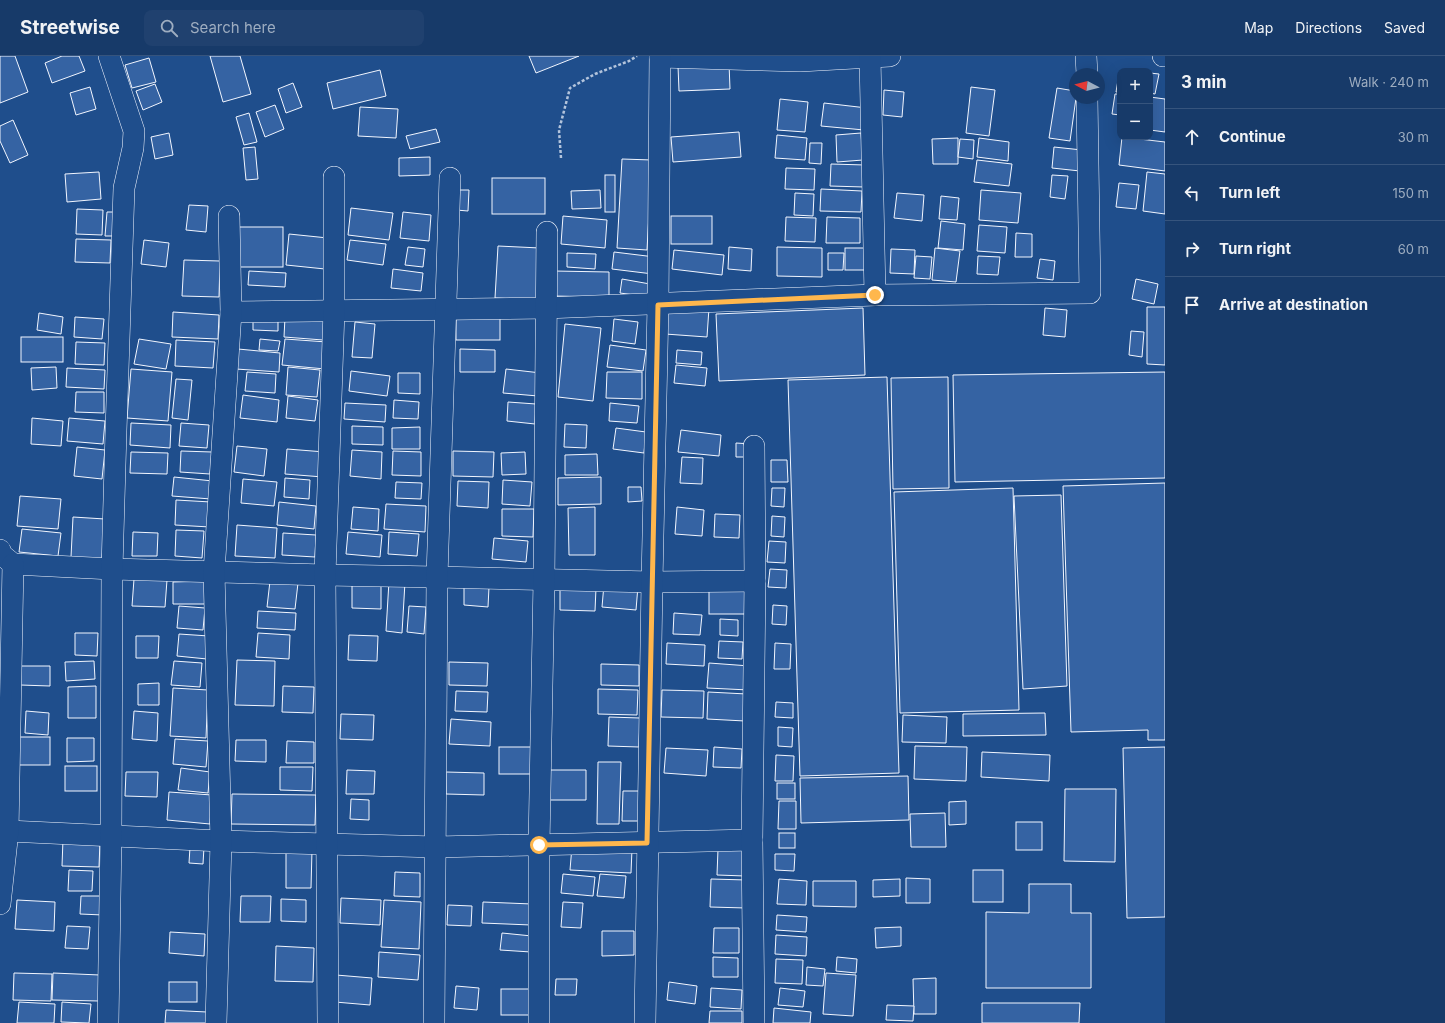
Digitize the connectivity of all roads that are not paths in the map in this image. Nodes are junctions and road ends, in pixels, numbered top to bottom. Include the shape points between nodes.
1 (109, 56) edge
2 (1086, 56) edge
3 (660, 57) edge
4 (880, 57) edge
5 (1087, 68) edge
6 (1087, 104) edge
7 (334, 177) dead end
8 (450, 178) dead end
9 (229, 216) dead end
10 (547, 232) dead end
11 (875, 295) junction
12 (658, 305) junction
13 (545, 308) junction
14 (446, 309) junction
15 (334, 310) junction
16 (231, 312) junction
17 (754, 446) dead end
18 (7, 557) edge
19 (112, 569) junction
20 (214, 572) junction
21 (325, 575) junction
22 (437, 576) junction
23 (544, 580) junction
24 (755, 581) junction
25 (652, 582) junction
26 (8, 832) junction
27 (111, 836) junction
28 (752, 840) junction
29 (221, 841) junction
30 (647, 843) junction
31 (326, 844) junction
32 (539, 845) junction
33 (436, 847) junction
34 (0, 904) edge
35 (108, 1023) edge
36 (216, 1023) edge
37 (328, 1023) edge
38 (434, 1023) edge
39 (539, 1023) edge
40 (645, 1023) edge
41 (754, 1023) edge

1 - 19 street via 134,131 124,188
2 - 5 street
3 - 4 street via 800,61
3 - 12 street
4 - 11 street
6 - 11 street via 1090,293
7 - 15 street
8 - 14 street
9 - 16 street
10 - 13 street
11 - 12 street
12 - 13 street
12 - 25 street
13 - 14 street
13 - 23 street
14 - 15 street
14 - 22 street
15 - 16 street
15 - 21 street
16 - 20 street
17 - 24 street
18 - 19 street
18 - 26 street
19 - 20 street
19 - 27 street
20 - 21 street
20 - 29 street
21 - 22 street
21 - 31 street
22 - 23 street
22 - 33 street
23 - 25 street
23 - 32 street
24 - 25 street
24 - 28 street
25 - 30 street
26 - 27 street
26 - 34 street
27 - 29 street
27 - 35 street
28 - 30 street
28 - 41 street
29 - 31 street
29 - 36 street
30 - 32 street
30 - 40 street
31 - 33 street
31 - 37 street
32 - 33 street
32 - 39 street
33 - 38 street

